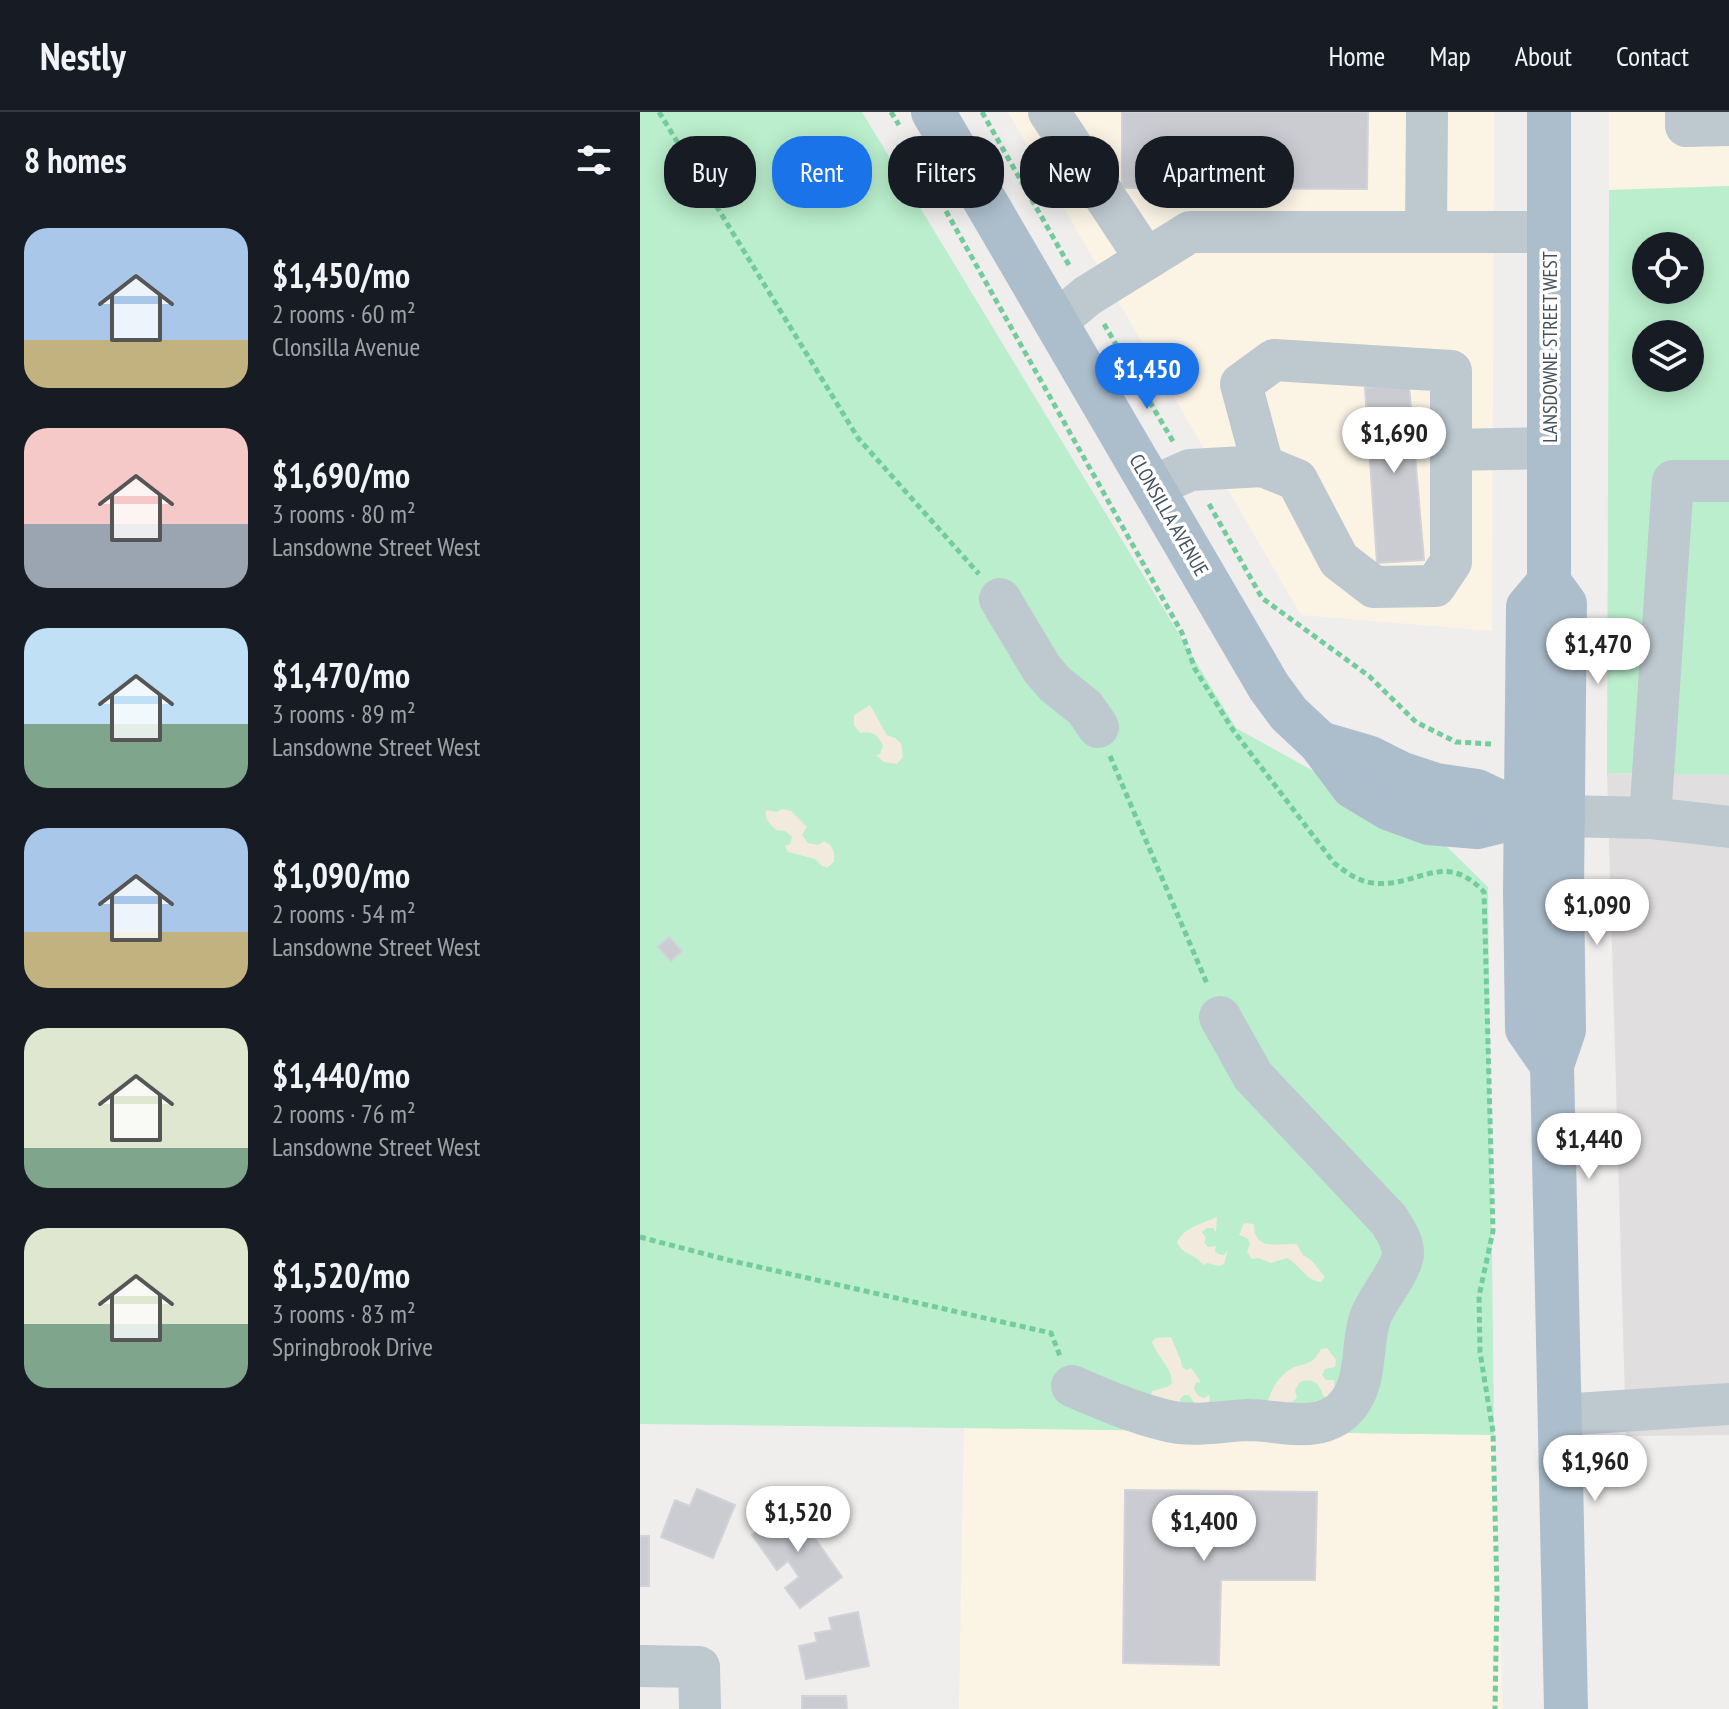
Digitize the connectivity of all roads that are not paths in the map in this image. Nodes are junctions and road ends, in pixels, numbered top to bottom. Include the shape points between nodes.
1 (1049, 112) edge
2 (1427, 112) edge
3 (1549, 112) edge
4 (1686, 112) edge
5 (919, 125) edge
6 (1729, 125) edge
7 (1426, 232) junction
8 (1549, 232) junction
9 (1146, 259) junction
10 (1056, 322) junction
11 (1550, 448) junction
12 (1451, 450) junction
13 (1263, 466) junction
14 (1729, 481) edge
15 (1152, 487) junction
16 (1000, 599) road end
17 (1098, 727) road end
18 (1545, 815) junction
19 (1650, 818) junction
20 (1729, 827) edge
21 (1220, 1017) road end
22 (1072, 1386) road end
23 (1729, 1404) edge
24 (1560, 1415) junction
25 (640, 1666) edge
26 (700, 1709) edge
27 (1566, 1709) edge

1 - 9 street
2 - 7 street
3 - 8 main road, LANSDOWNE STREET WEST
4 - 6 street via 1686,126
5 - 10 main road, CLONSILLA AVENUE
7 - 8 street
7 - 9 street via 1190,232
8 - 11 main road, LANSDOWNE STREET WEST
9 - 10 street
10 - 15 main road, CLONSILLA AVENUE
11 - 12 street
11 - 18 main road, LANSDOWNE STREET WEST via 1549,582 1565,604
12 - 13 street via 1451,562 1435,586 1374,587 1339,560 1297,480
12 - 13 street via 1451,371 1274,360 1241,384
13 - 15 street via 1190,470
14 - 19 street via 1673,481
15 - 18 main road, CLONSILLA AVENUE via 1269,687 1353,787 1429,823 1477,827
16 - 17 street via 1042,669
18 - 19 street
18 - 24 main road, LANSDOWNE STREET WEST via 1564,1030 1552,1065
19 - 20 street
21 - 22 street via 1253,1076 1389,1220 1401,1240 1403,1256 1370,1319 1362,1376 1342,1412 1317,1423 1166,1421
23 - 24 street
24 - 27 main road, LANSDOWNE STREET WEST
25 - 26 street via 699,1667

